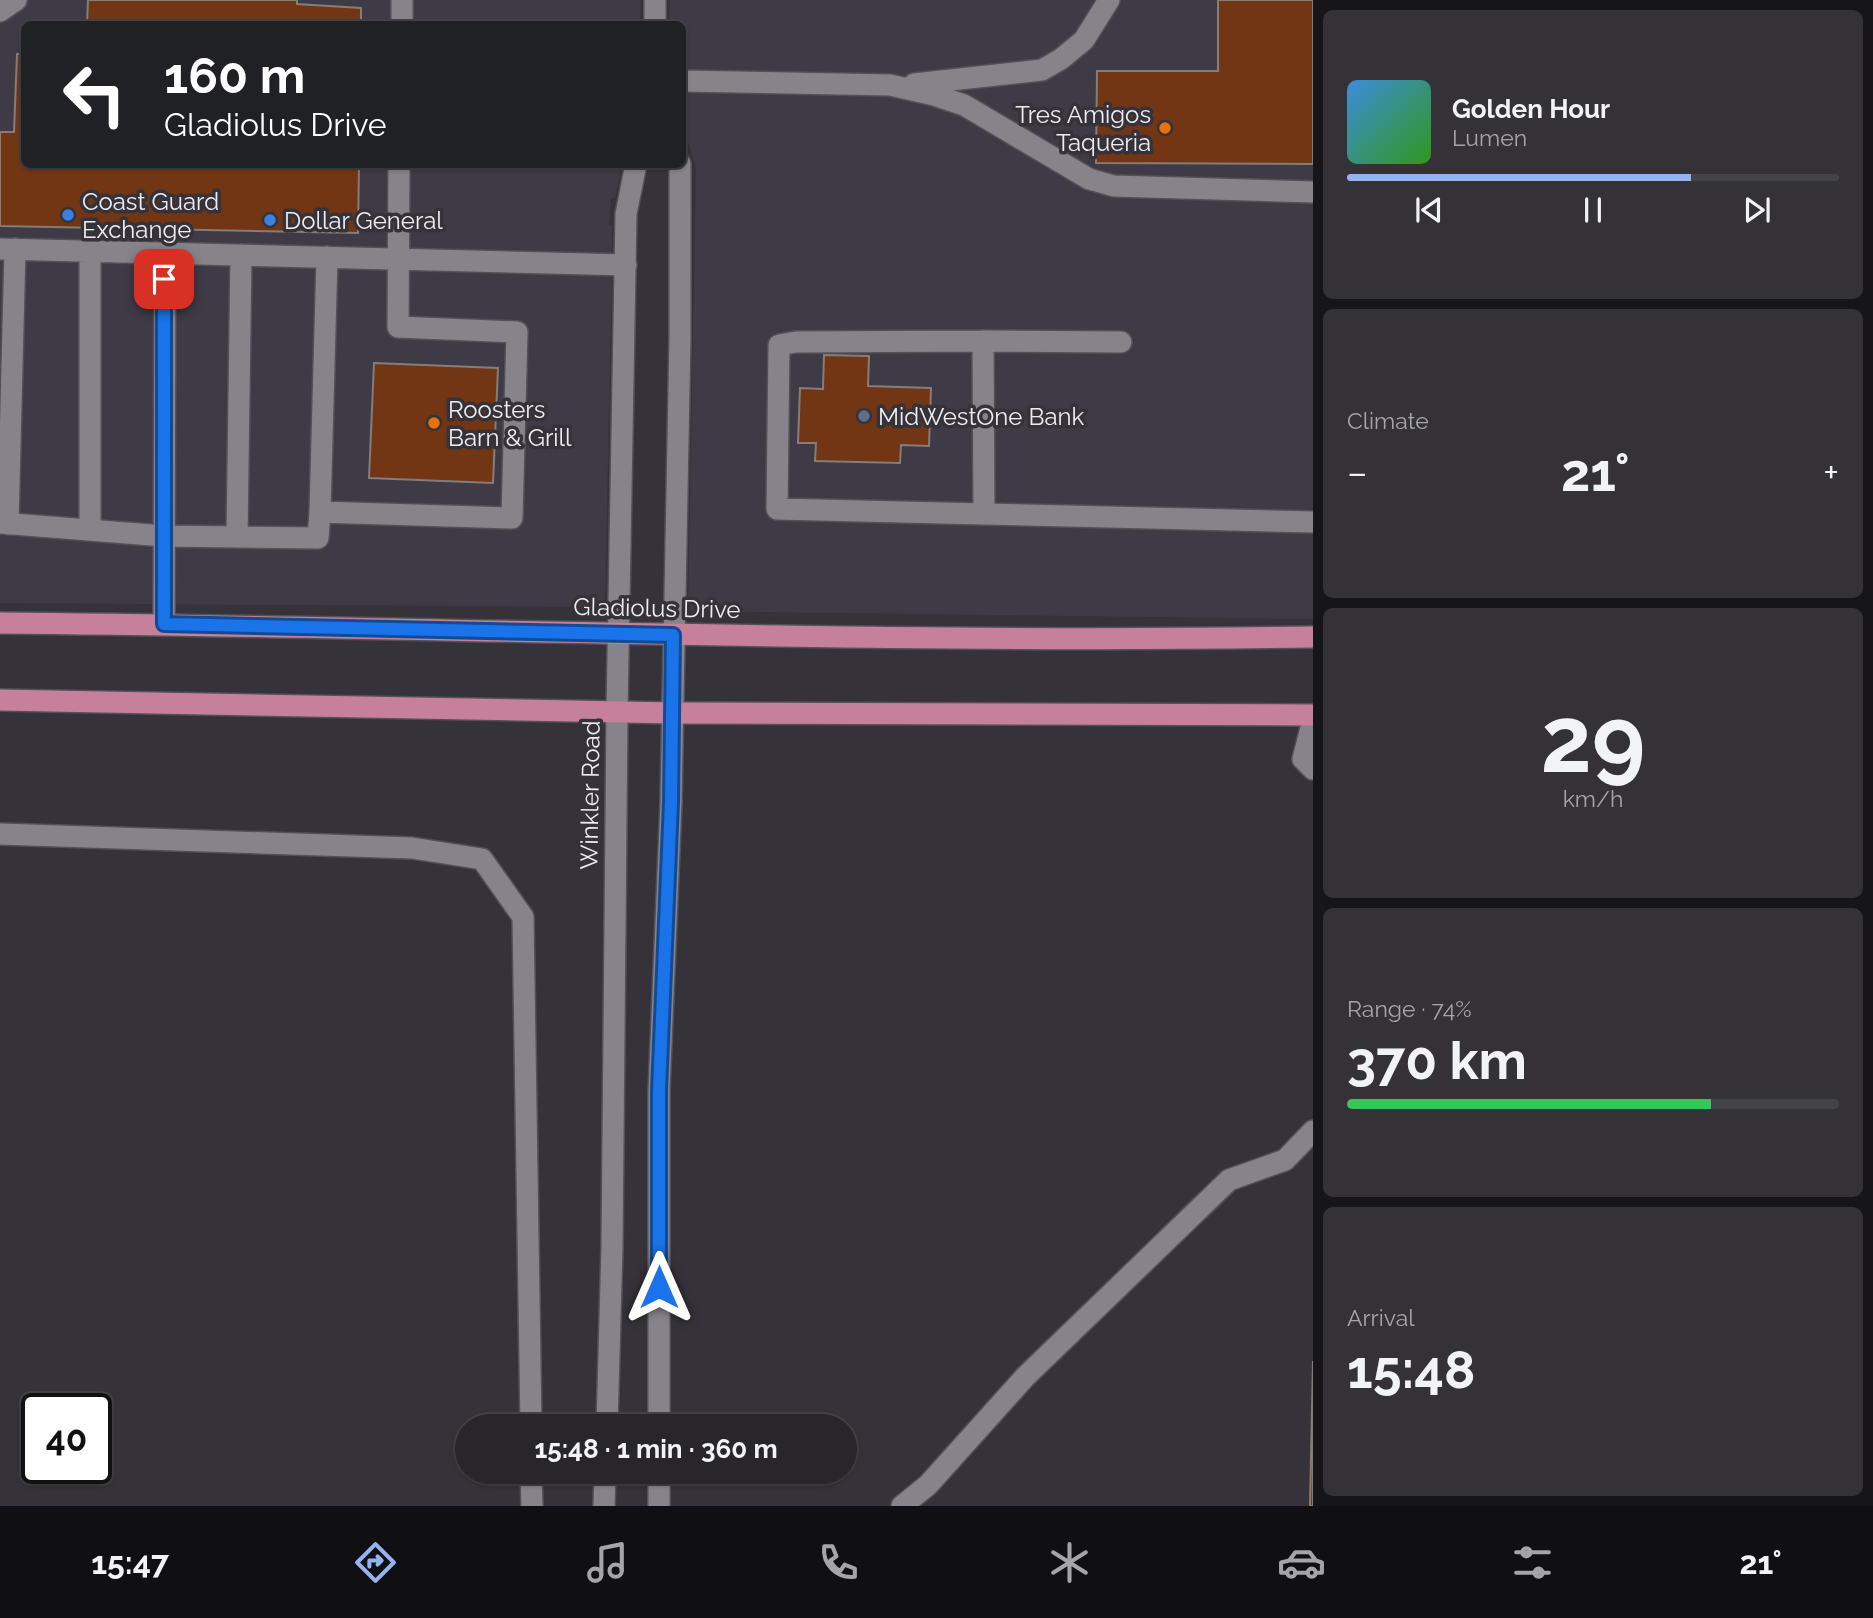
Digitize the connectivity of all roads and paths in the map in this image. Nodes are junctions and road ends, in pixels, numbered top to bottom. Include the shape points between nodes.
1 (16, 0) edge
2 (402, 0) edge
3 (655, 0) edge
4 (1109, 0) edge
5 (0, 11) edge
6 (402, 21) edge
7 (655, 21) edge
8 (686, 81) edge
9 (891, 85) junction
10 (399, 168) edge
11 (635, 168) edge
12 (680, 168) edge
13 (1313, 192) edge
14 (8, 249) edge
15 (90, 251) junction
16 (165, 253) junction
17 (241, 255) junction
18 (327, 257) junction
19 (398, 259) junction
20 (626, 265) junction
21 (983, 341) junction
22 (1121, 342) dead end
23 (320, 512) junction
24 (984, 514) junction
25 (1313, 522) edge
26 (4, 524) edge
27 (90, 530) junction
28 (164, 536) junction
29 (237, 537) junction
30 (0, 623) edge
31 (164, 624) junction
32 (619, 633) junction
33 (673, 635) junction
34 (1313, 637) edge
35 (0, 700) edge
36 (617, 712) junction
37 (673, 713) junction
38 (1313, 718) edge
39 (1313, 769) edge
40 (0, 834) edge
41 (1313, 1131) edge
42 (531, 1414) edge
43 (607, 1414) edge
44 (659, 1414) edge
45 (531, 1484) edge
46 (605, 1484) edge
47 (659, 1484) edge
48 (532, 1506) edge
49 (604, 1506) edge
50 (659, 1506) edge
51 (902, 1506) edge

1 - 5 street
2 - 6 street
3 - 7 street
4 - 9 street via 1084,40 1042,70
8 - 9 street
9 - 13 street via 964,106 1089,179 1114,186
10 - 19 street
11 - 20 street, Winkler Road via 626,214
12 - 33 street
14 - 15 street
14 - 26 street
15 - 16 street
15 - 27 street
16 - 17 street
16 - 28 street
17 - 18 street
17 - 29 street
18 - 19 street
18 - 23 street
19 - 20 street
19 - 23 street via 398,327 517,331 512,518
20 - 32 street, Winkler Road
21 - 22 street
21 - 24 street
21 - 24 street via 779,345 776,509
23 - 29 street via 318,538
24 - 25 street
26 - 27 street
27 - 28 street
28 - 29 street
28 - 31 street
30 - 31 main road, Gladiolus Drive
31 - 32 main road, Gladiolus Drive
32 - 33 main road, Gladiolus Drive
32 - 36 street, Winkler Road
33 - 34 main road, Gladiolus Drive
33 - 37 street
35 - 36 main road
36 - 37 main road
36 - 43 street, Winkler Road
37 - 38 main road
37 - 44 street via 659,1091
38 - 39 street via 1303,759
40 - 42 street via 412,848 482,859 523,917
41 - 51 street via 1285,1160 1229,1180 1063,1339 928,1485
45 - 48 street
46 - 49 street
47 - 50 street

